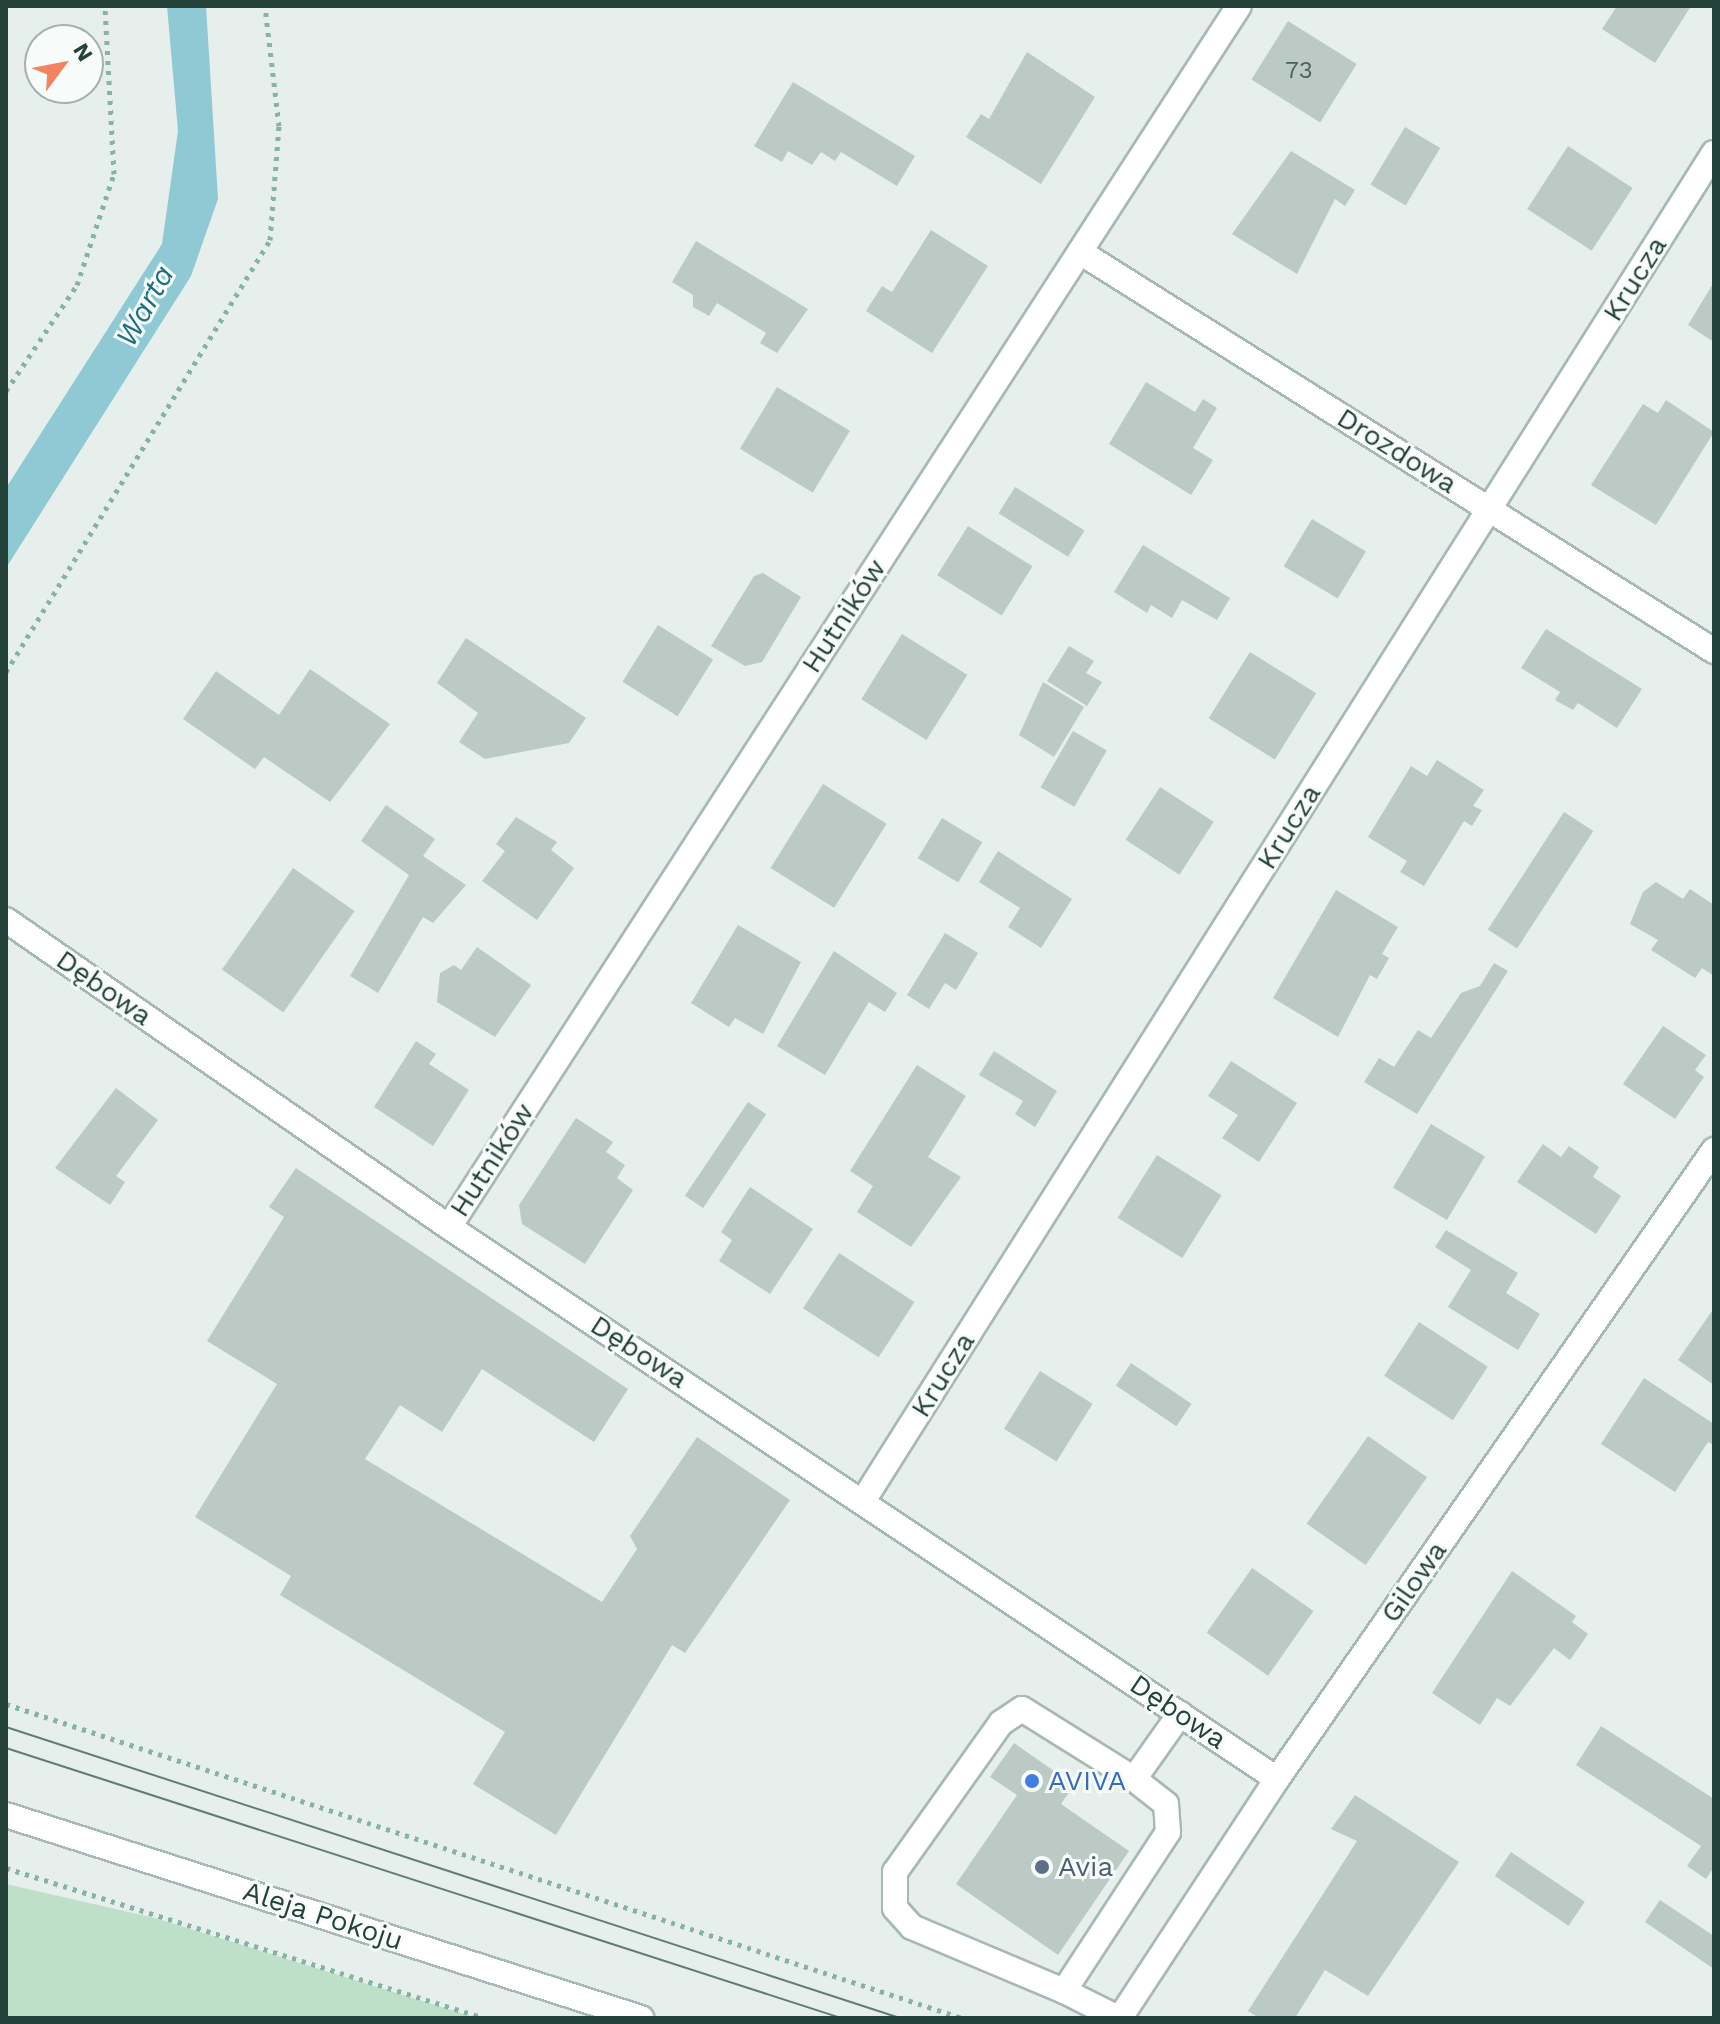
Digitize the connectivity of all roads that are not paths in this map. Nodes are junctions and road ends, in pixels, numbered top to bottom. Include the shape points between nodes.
1 (1239, 6) edge
2 (1714, 153) edge
3 (1080, 252) junction
4 (1490, 509) junction
5 (1714, 651) edge
6 (6, 920) edge
7 (1714, 1150) edge
8 (449, 1227) junction
9 (863, 1501) junction
10 (1180, 1714) junction
11 (1134, 1779) junction
12 (1277, 1779) junction
13 (6, 1815) edge
14 (1064, 1991) junction
15 (641, 2018) edge
16 (1119, 2018) edge

1 - 3 street, Hutników
2 - 4 street, Krucza
3 - 4 street, Drozdowa
3 - 8 street, Hutników
4 - 5 street, Drozdowa
4 - 9 street, Krucza
6 - 8 street, Dębowa
7 - 12 street, Gilowa
8 - 9 street, Dębowa
9 - 10 street, Dębowa
10 - 11 street
10 - 12 street, Dębowa
11 - 14 street via 1166,1804 1171,1824
11 - 14 street via 1022,1709 1001,1723 895,1872 895,1908 912,1927
12 - 16 street, Gilowa
13 - 15 street, Aleja Pokoju
14 - 16 street

